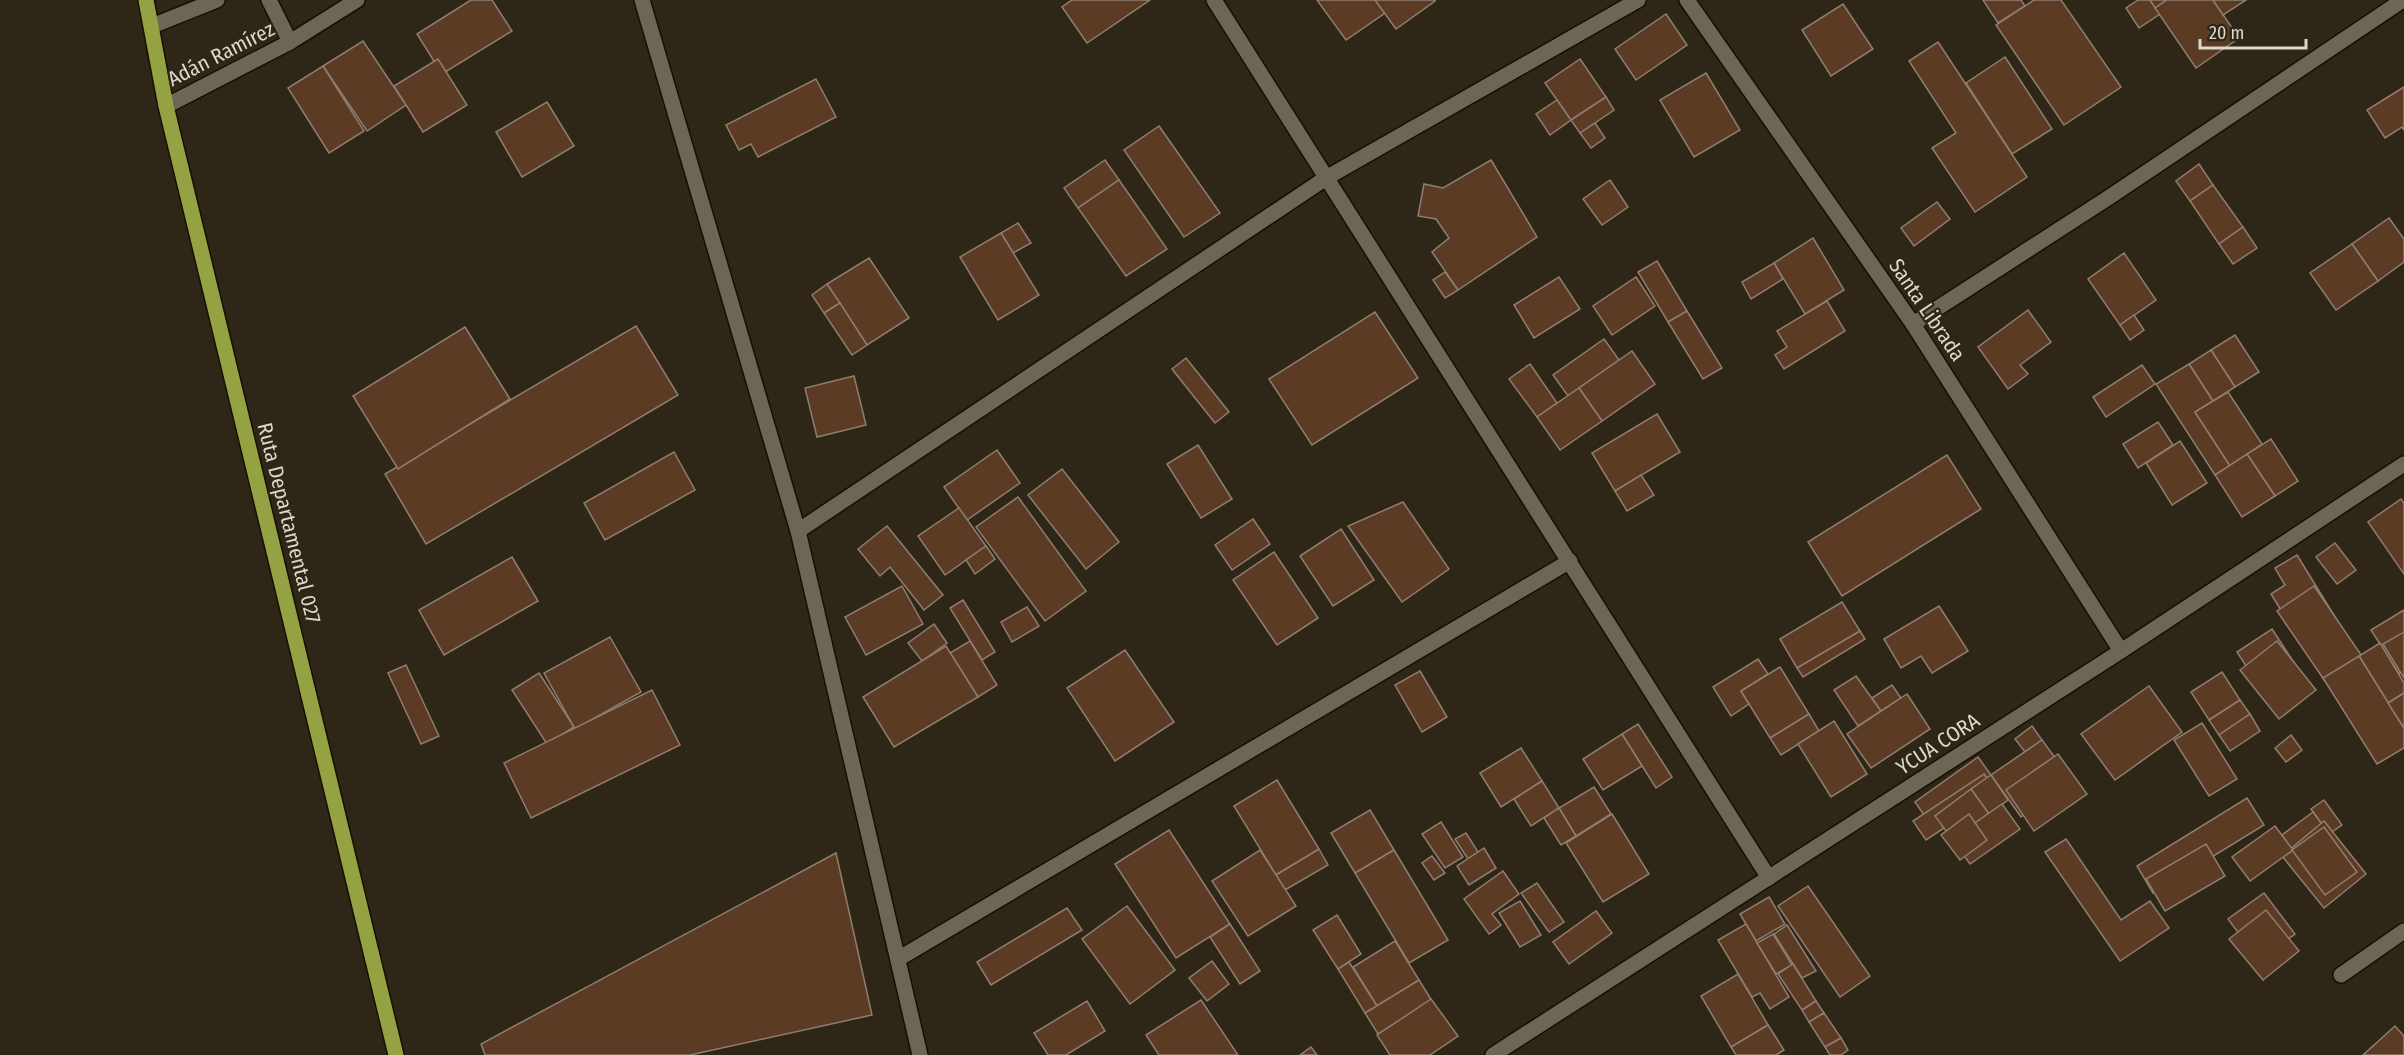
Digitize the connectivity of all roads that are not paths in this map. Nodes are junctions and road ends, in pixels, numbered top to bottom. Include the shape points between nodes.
1 (146, 0) edge
2 (217, 0) edge
3 (269, 0) edge
4 (357, 0) edge
5 (642, 0) edge
6 (1214, 0) edge
7 (1638, 0) edge
8 (1687, 0) edge
9 (2403, 0) edge
10 (152, 26) junction
11 (290, 42) junction
12 (166, 106) junction
13 (1326, 178) junction
14 (1913, 324) junction
15 (2404, 464) edge
16 (798, 531) junction
17 (1570, 561) junction
18 (2121, 651) junction
19 (1769, 878) junction
20 (2404, 931) edge
21 (898, 959) junction
22 (2341, 975) dead end
23 (396, 1055) edge
24 (920, 1055) edge
25 (1493, 1055) edge

1 - 10 main road, Ruta Departamental 027
2 - 10 street
3 - 11 street
4 - 11 street, Adán Ramírez
5 - 16 street
6 - 13 street
7 - 13 street
8 - 14 street, Santa Librada
9 - 14 street
10 - 12 main road, Ruta Departamental 027
11 - 12 street, Adán Ramírez
12 - 23 main road, Ruta Departamental 027
13 - 16 street
13 - 17 street
14 - 18 street, Santa Librada
15 - 18 street, YCUA CORA
16 - 21 street
17 - 19 street
17 - 21 street
18 - 19 street, YCUA CORA
19 - 25 street, YCUA CORA
20 - 22 street
21 - 24 street

